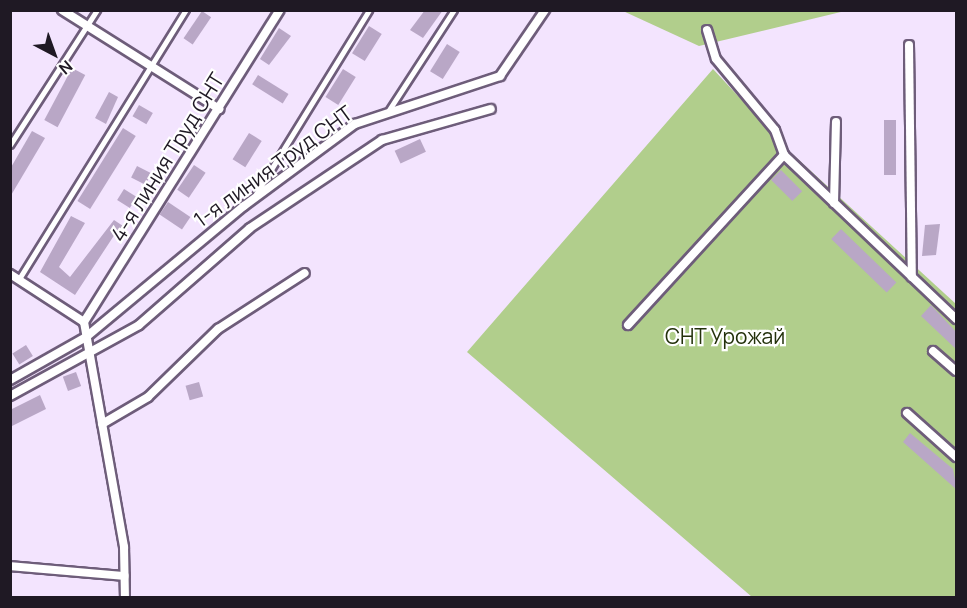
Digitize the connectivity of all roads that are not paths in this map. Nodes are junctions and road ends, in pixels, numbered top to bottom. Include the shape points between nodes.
1 (62, 10) edge
2 (97, 10) edge
3 (186, 10) edge
4 (280, 10) edge
5 (369, 10) edge
6 (454, 10) edge
7 (544, 10) edge
8 (86, 26) junction
9 (707, 30) dead end
10 (909, 45) dead end
11 (151, 68) junction
12 (219, 109) junction
13 (491, 109) dead end
14 (388, 110) junction
15 (836, 122) dead end
16 (10, 145) edge
17 (784, 155) junction
18 (251, 201) junction
19 (834, 203) junction
20 (304, 273) dead end
21 (10, 274) edge
22 (912, 277) junction
23 (19, 279) junction
24 (957, 319) edge
25 (84, 322) junction
26 (628, 325) dead end
27 (86, 337) junction
28 (933, 351) dead end
29 (90, 357) junction
30 (957, 371) edge
31 (10, 380) edge
32 (10, 396) edge
33 (907, 413) dead end
34 (102, 424) junction
35 (957, 457) edge
36 (10, 566) edge
37 (125, 576) junction
38 (125, 597) edge

1 - 8 street
2 - 8 lane
3 - 11 lane
4 - 12 street, 4-я линия Труд СНТ
5 - 18 lane
6 - 14 lane
7 - 14 street, 1-я линия Труд СНТ via 500,76
8 - 11 street
8 - 16 lane
9 - 17 street via 716,59 775,130
10 - 22 street
11 - 12 street
11 - 23 lane
12 - 25 street, 4-я линия Труд СНТ
13 - 29 street via 382,140 250,228 158,311
14 - 18 street, 1-я линия Труд СНТ via 355,124
15 - 19 street
17 - 19 street
17 - 26 street
18 - 27 street, 1-я линия Труд СНТ
19 - 22 street
20 - 34 street via 218,329 147,397
21 - 23 street
22 - 24 street
23 - 25 street
25 - 27 street
27 - 29 street
27 - 31 street, 1-я линия Труд СНТ
28 - 30 street
29 - 32 street
29 - 34 street
33 - 35 street
34 - 37 street
36 - 37 street
37 - 38 street

